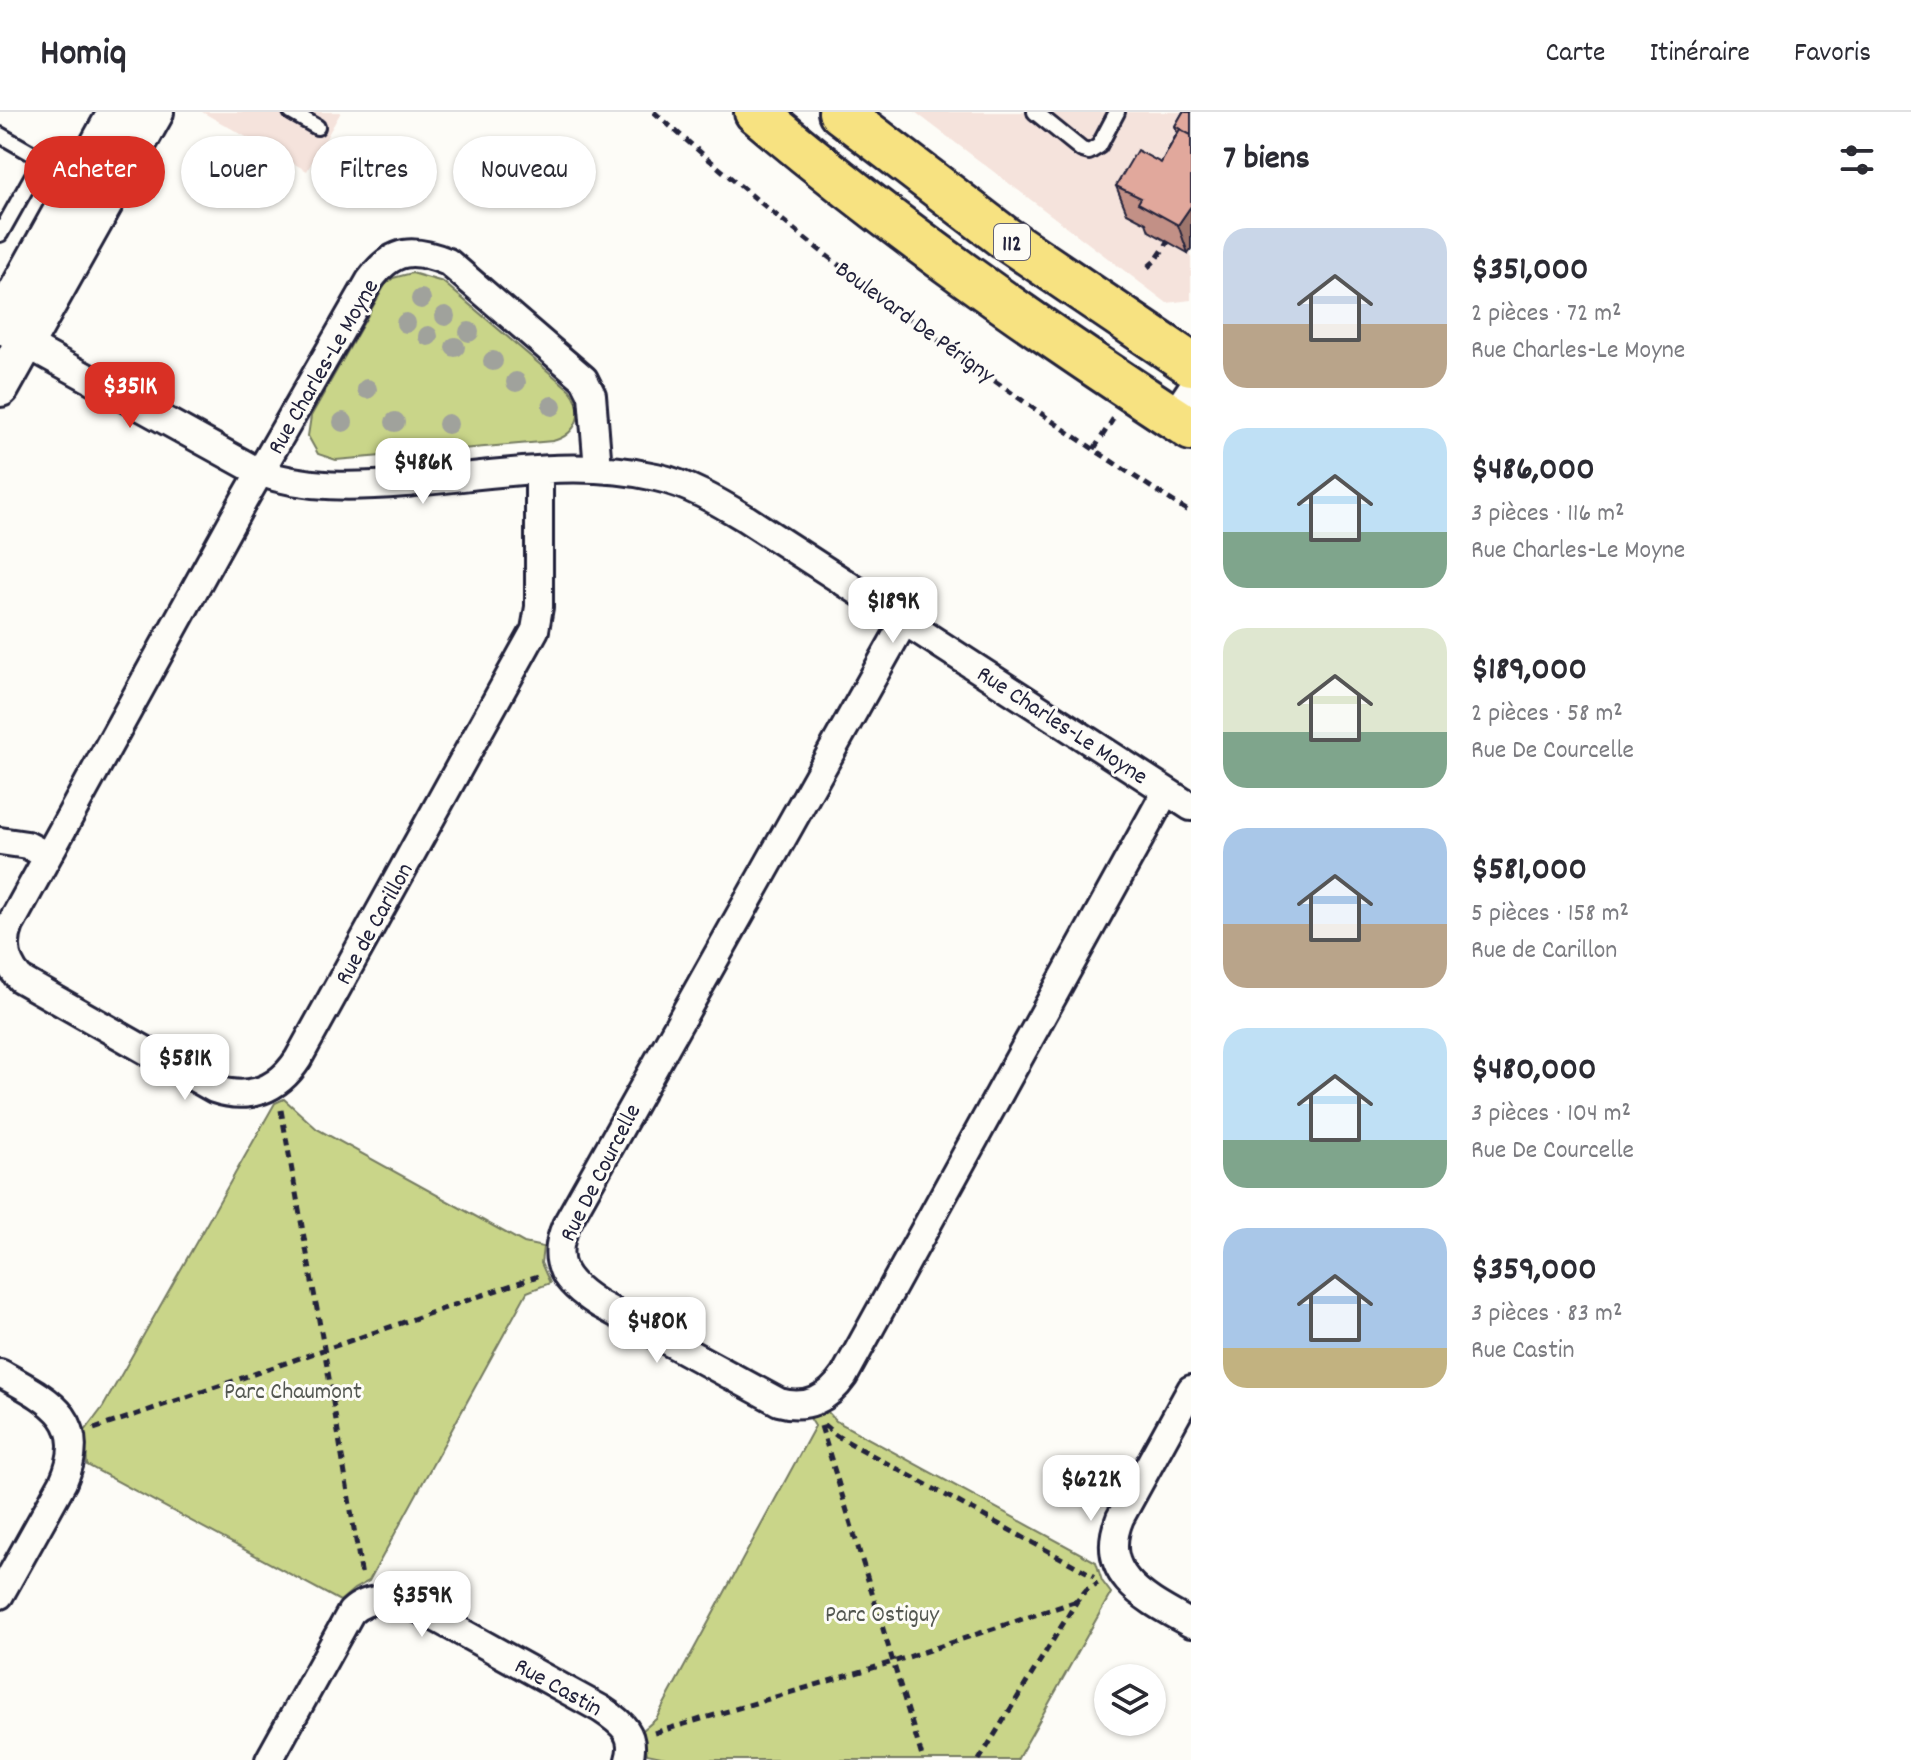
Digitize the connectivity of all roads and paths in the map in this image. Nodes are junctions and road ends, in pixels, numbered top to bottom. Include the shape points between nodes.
1 (118, 112) edge
2 (154, 112) edge
3 (291, 112) edge
4 (654, 112) edge
5 (756, 112) edge
6 (840, 112) edge
7 (1035, 112) edge
8 (1117, 112) edge
9 (317, 127) dead end
10 (0, 135) edge
11 (104, 136) edge
12 (24, 149) edge
13 (24, 191) edge
14 (66, 208) edge
15 (0, 234) edge
16 (1168, 242) edge
17 (1148, 267) dead end
18 (8, 333) edge
19 (1191, 364) edge
20 (0, 387) edge
21 (1185, 412) edge
22 (1117, 413) dead end
23 (1094, 449) junction
24 (598, 469) junction
25 (539, 470) junction
26 (259, 472) junction
27 (1191, 513) edge
28 (904, 622) junction
29 (1166, 791) junction
30 (1191, 807) edge
31 (0, 841) edge
32 (48, 856) junction
33 (5, 966) edge
34 (262, 1092) junction
35 (562, 1268) junction
36 (324, 1348) junction
37 (0, 1373) edge
38 (1191, 1389) edge
39 (71, 1437) junction
40 (0, 1595) edge
41 (1077, 1601) junction
42 (366, 1602) junction
43 (1191, 1624) edge
44 (893, 1662) junction
45 (630, 1750) edge
46 (269, 1760) edge
47 (923, 1760) edge
48 (979, 1760) edge

1 - 11 main road
2 - 18 main road
3 - 9 lane
4 - 23 path, Boulevard De Périgny via 878,296
5 - 21 main road, 112 via 969,280 1070,351
6 - 19 main road, 112 via 995,230
7 - 8 lane via 1089,152 1099,146
10 - 12 lane
13 - 15 lane
14 - 18 main road
16 - 17 path
18 - 20 main road
18 - 26 street, Rue Charles-Le Moyne
22 - 23 path
23 - 27 path, Boulevard De Périgny
24 - 25 street, Rue Charles-Le Moyne
24 - 26 street, Rue Charles-Le Moyne via 592,395 584,379 460,271 436,258 403,253 385,262 370,280
24 - 28 street, Rue Charles-Le Moyne via 656,477 707,496
25 - 26 street, Rue Charles-Le Moyne via 349,486 284,480
25 - 34 street, Rue de Carillon via 535,630 298,1059
26 - 32 street
28 - 29 street, Rue Charles-Le Moyne
28 - 35 street, Rue De Courcelle via 566,1225 558,1251
29 - 30 street, Rue Charles-Le Moyne
29 - 35 street, Rue De Courcelle via 844,1376 827,1395 798,1406 779,1402 599,1304 572,1284
31 - 32 street via 27,845
32 - 33 street via 7,933
33 - 34 street via 31,986 214,1089 237,1096
34 - 36 path via 280,1101
35 - 36 path
36 - 39 path
36 - 42 path
37 - 39 street via 55,1406
38 - 43 street via 1113,1540 1116,1563 1129,1583
39 - 40 street via 72,1455 63,1482
41 - 44 path
41 - 44 path via 1102,1581 837,1436 819,1417
41 - 48 path
42 - 45 street, Rue Castin via 394,1600 427,1613 601,1709 623,1725
42 - 46 street via 351,1612
44 - 45 path
44 - 47 path

